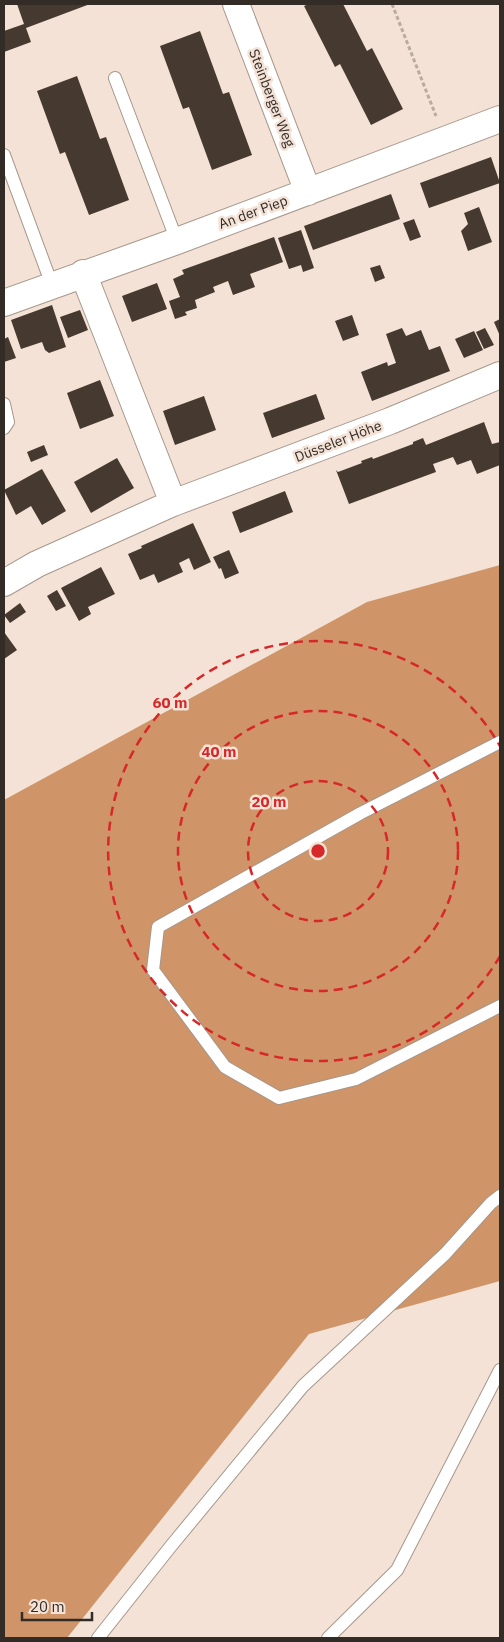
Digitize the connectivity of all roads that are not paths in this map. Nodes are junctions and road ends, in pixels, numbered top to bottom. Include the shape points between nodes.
1 (236, 4) edge
2 (115, 78) dead end
3 (500, 119) edge
4 (4, 155) edge
5 (308, 192) junction
6 (177, 241) junction
7 (83, 273) junction
8 (52, 285) junction
9 (4, 303) edge
10 (500, 375) edge
11 (4, 404) edge
12 (4, 428) edge
13 (173, 503) junction
14 (4, 583) edge
15 (500, 742) edge
16 (500, 1006) edge
17 (500, 1196) edge
18 (500, 1370) edge
19 (98, 1638) edge
20 (328, 1638) edge

1 - 5 street, Steinberger Weg
2 - 6 lane
3 - 5 street, An der Piep
4 - 8 lane
5 - 6 street, An der Piep
6 - 7 street, An der Piep
7 - 8 street, An der Piep
7 - 13 street
8 - 9 street, An der Piep
10 - 13 street, Düsseler Höhe via 390,421
11 - 12 lane via 8,422
13 - 14 street, Düsseler Höhe via 37,564
15 - 16 lane via 361,814 158,927 153,970 225,1066 279,1098 356,1079
17 - 19 lane via 445,1254 303,1386
18 - 20 lane via 397,1570

